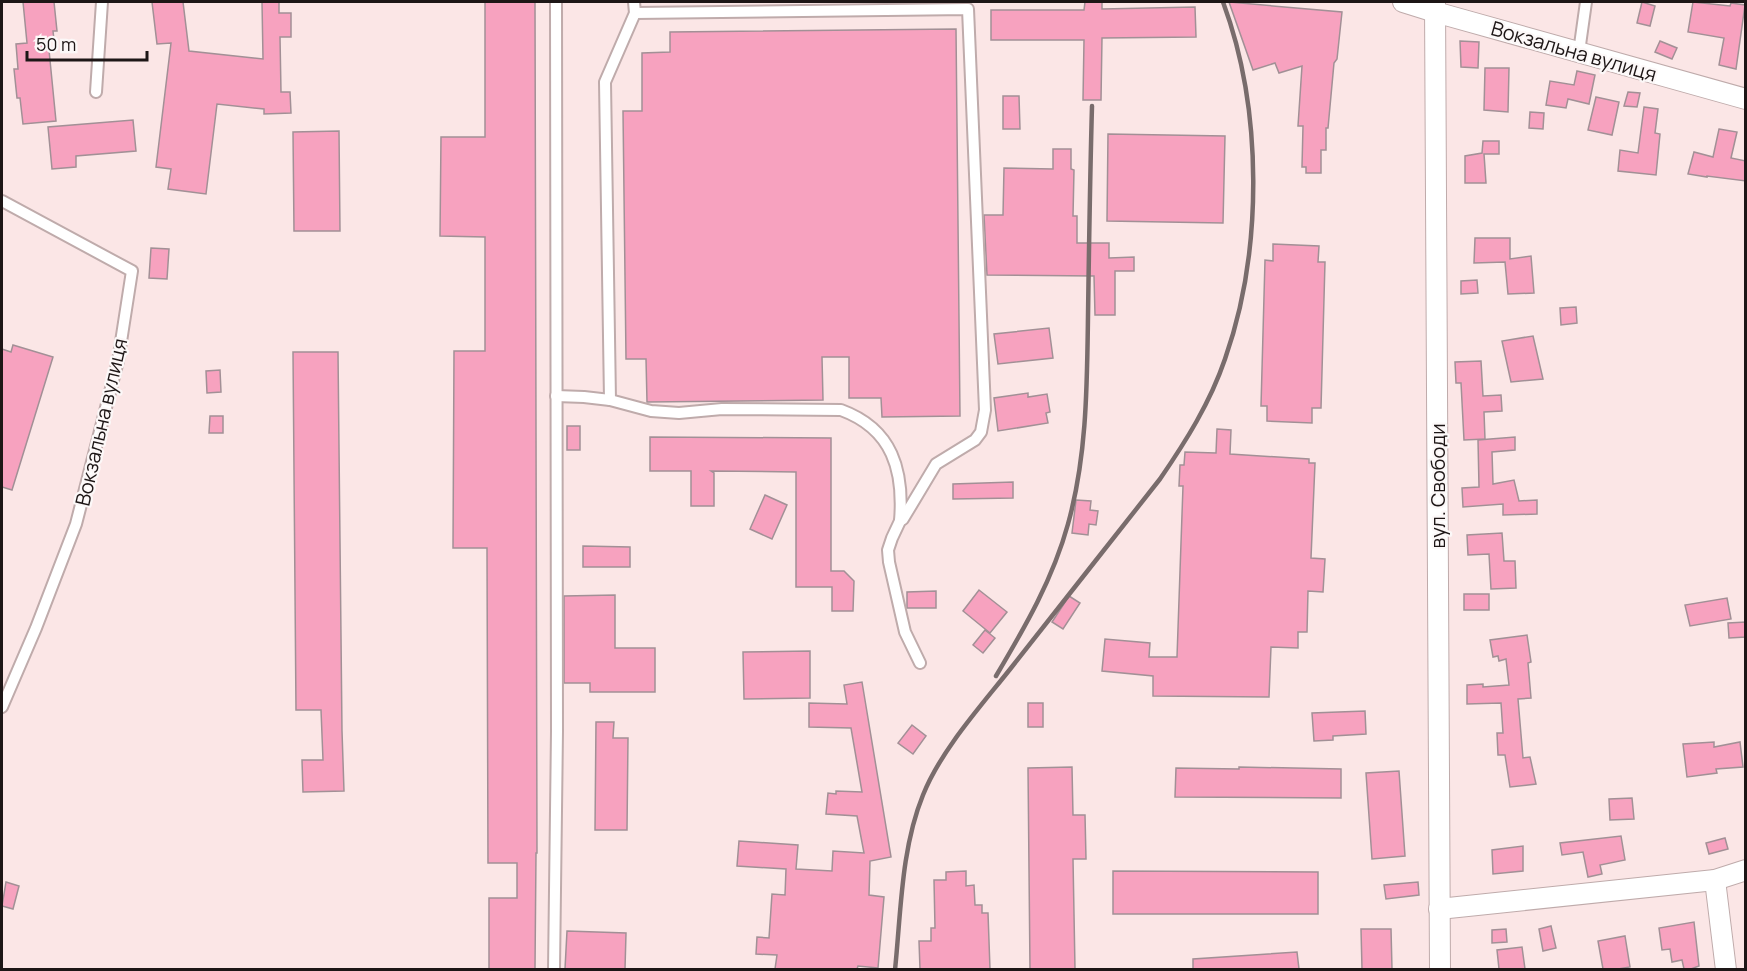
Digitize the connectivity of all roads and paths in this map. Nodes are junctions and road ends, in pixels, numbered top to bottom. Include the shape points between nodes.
1 (102, 2) edge
2 (556, 2) edge
3 (1403, 2) edge
4 (1586, 2) edge
5 (634, 7) edge
6 (1435, 7) edge
7 (1579, 52) junction
8 (96, 92) dead end
9 (1746, 99) edge
10 (2, 201) edge
11 (556, 396) junction
12 (610, 400) junction
13 (900, 521) junction
14 (920, 663) dead end
15 (2, 707) edge
16 (1746, 870) edge
17 (1715, 880) junction
18 (1439, 909) junction
19 (554, 969) edge
20 (1440, 969) edge
21 (1726, 969) edge

1 - 8 lane
2 - 11 lane
3 - 6 street, Вокзальна вулиця
4 - 7 lane
5 - 12 lane via 605,82
5 - 13 lane via 968,9 984,424 975,440 936,464
6 - 7 street, Вокзальна вулиця
6 - 18 street, вул. Свободи
7 - 9 street, Вокзальна вулиця
10 - 15 lane, Вокзальна вулиця via 132,271 118,361 76,524
11 - 12 lane
11 - 19 lane
12 - 13 lane via 651,411 679,413 841,410 854,415 879,434 896,461 902,501
13 - 14 lane via 888,550 905,632
16 - 17 street
17 - 18 street
17 - 21 street
18 - 20 street, вул. Свободи

